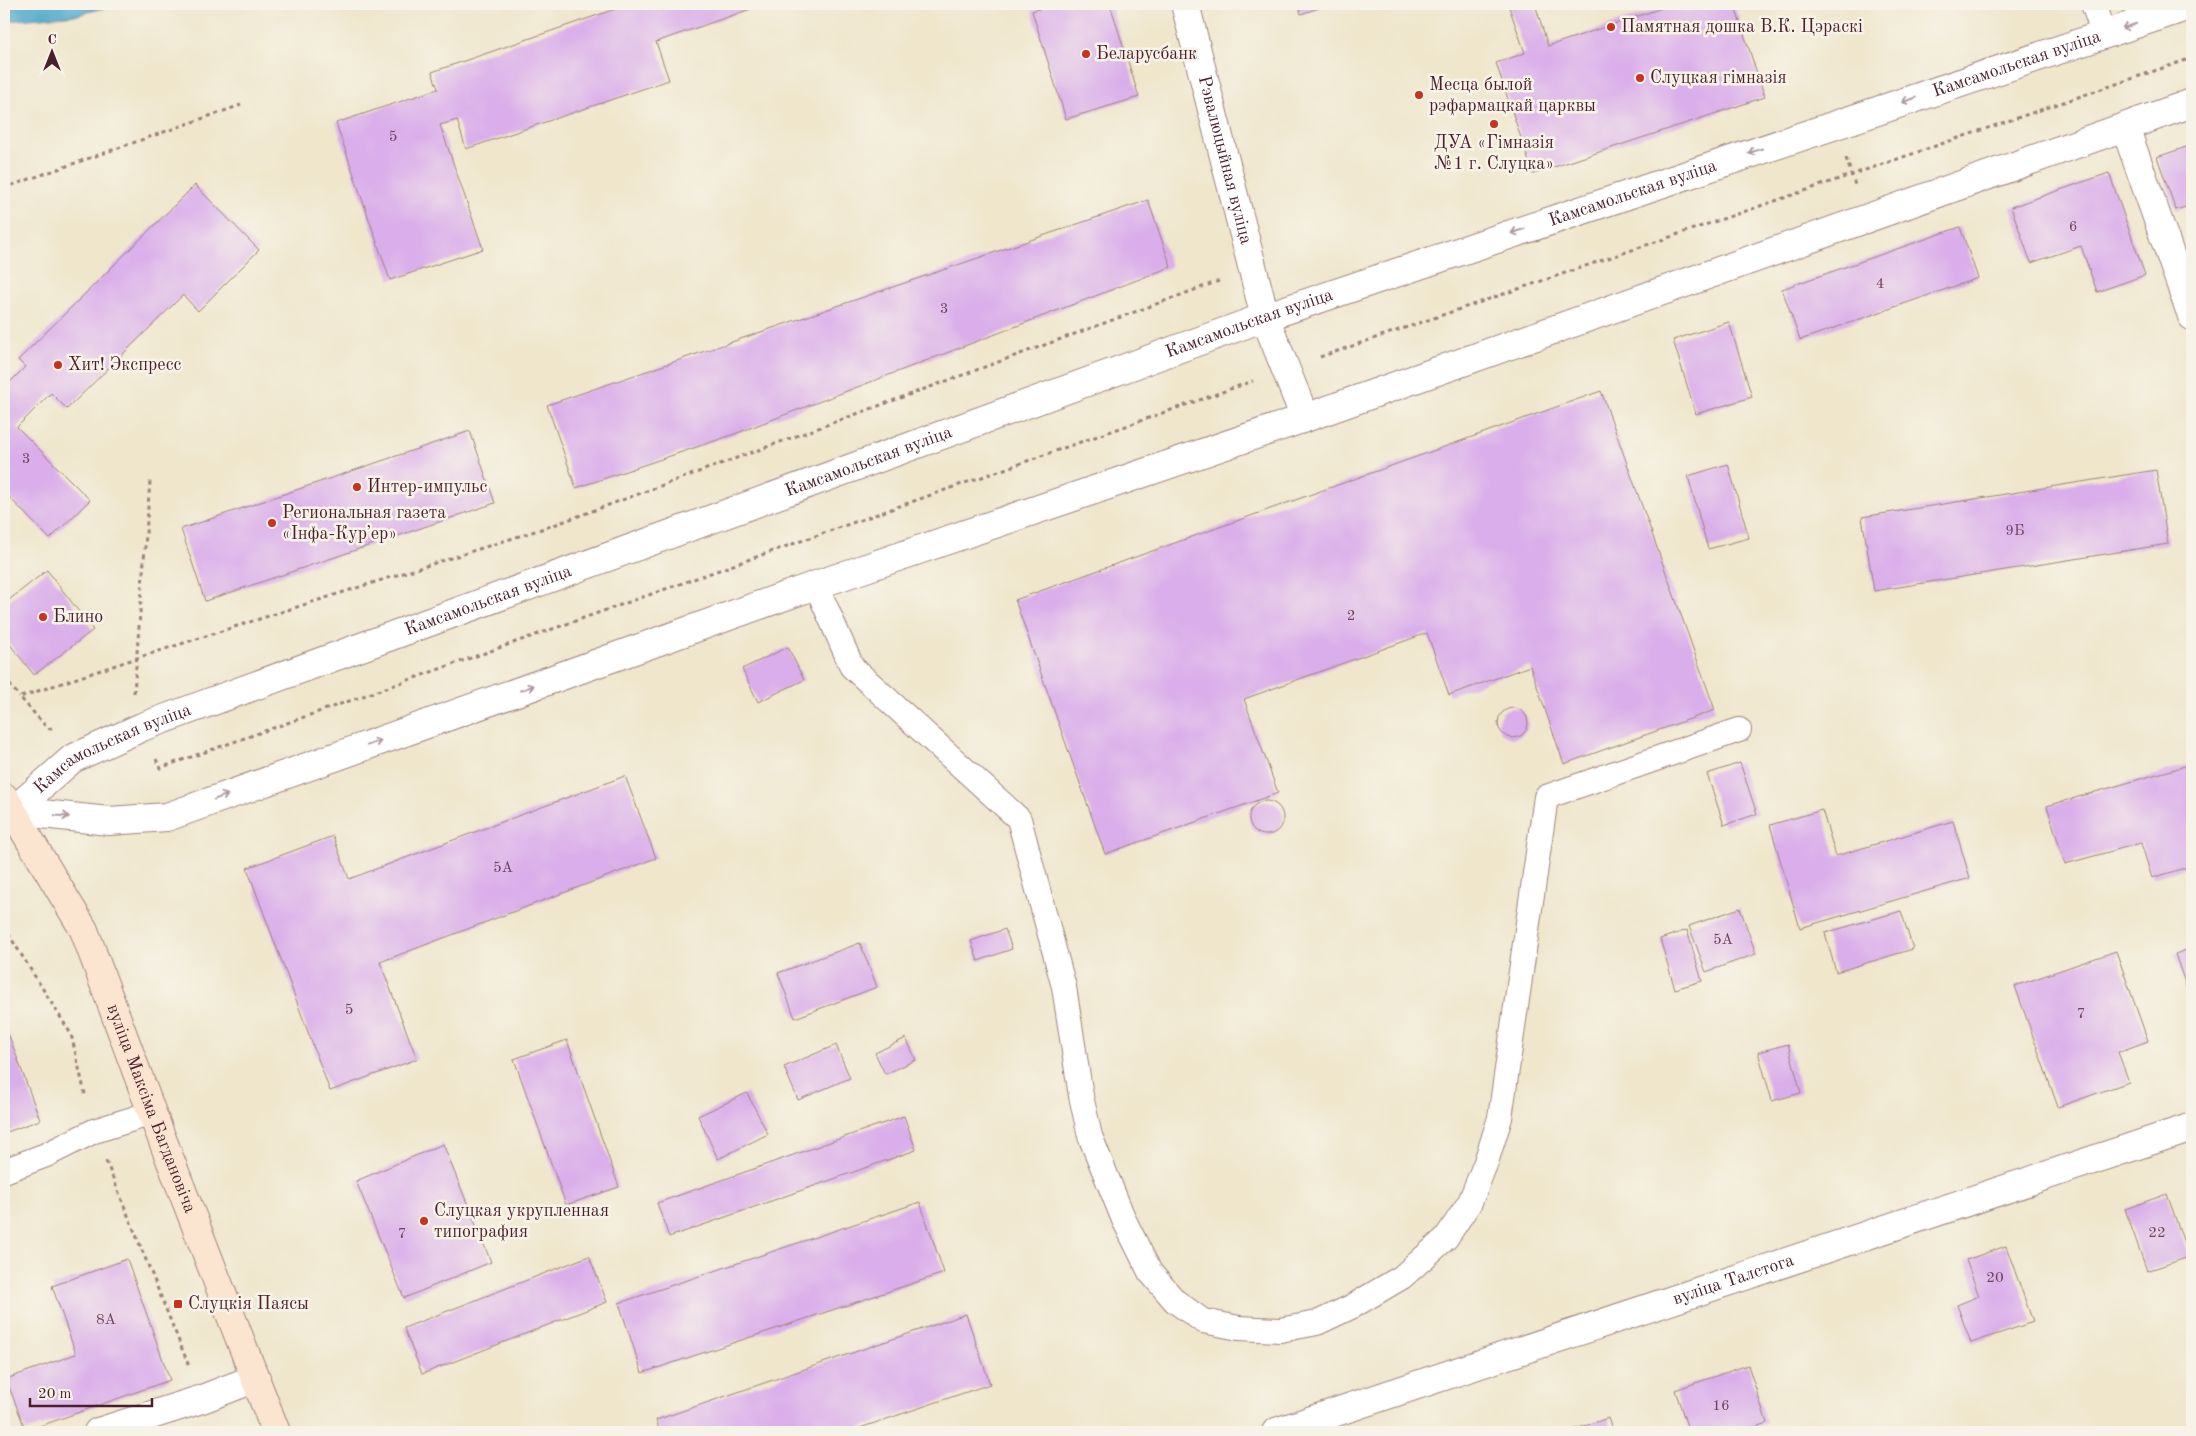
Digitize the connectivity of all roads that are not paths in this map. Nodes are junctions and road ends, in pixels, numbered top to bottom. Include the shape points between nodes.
1 (1185, 4) edge
2 (2093, 4) edge
3 (2192, 5) edge
4 (2104, 35) junction
5 (2192, 104) edge
6 (2125, 127) junction
7 (2192, 316) edge
8 (1265, 317) junction
9 (1305, 418) junction
10 (816, 586) junction
11 (1739, 730) dead end
12 (7, 808) edge
13 (152, 1113) junction
14 (2192, 1127) edge
15 (4, 1171) edge
16 (256, 1378) junction
17 (98, 1432) edge
18 (276, 1432) edge
19 (1276, 1432) edge

1 - 8 street, Рэвалюцыйная вуліца
2 - 4 lane
3 -> 4 street, Камсамольская вуліца
4 -> 8 street, Камсамольская вуліца
5 - 6 street, Камсамольская вуліца
6 - 7 street
6 - 9 street, Камсамольская вуліца
8 - 9 street, Рэвалюцыйная вуліца
8 - 12 street, Камсамольская вуліца via 142,727 72,759
9 - 10 street, Камсамольская вуліца
10 - 11 lane via 852,667 1019,819 1064,987 1090,1136 1124,1220 1150,1272 1175,1301 1203,1321 1239,1328 1280,1330 1317,1323 1353,1306 1402,1277 1446,1238 1470,1202 1500,1118 1546,797
12 -> 10 street, Камсамольская вуліца via 109,821 167,816
12 - 13 main road, вуліца Максіма Багдановіча via 84,930
13 - 15 lane via 94,1131
13 - 16 main road, вуліца Максіма Багдановіча
14 - 19 street, вуліца Талстога
16 - 17 street
16 - 18 main road, вуліца Максіма Багдановіча

